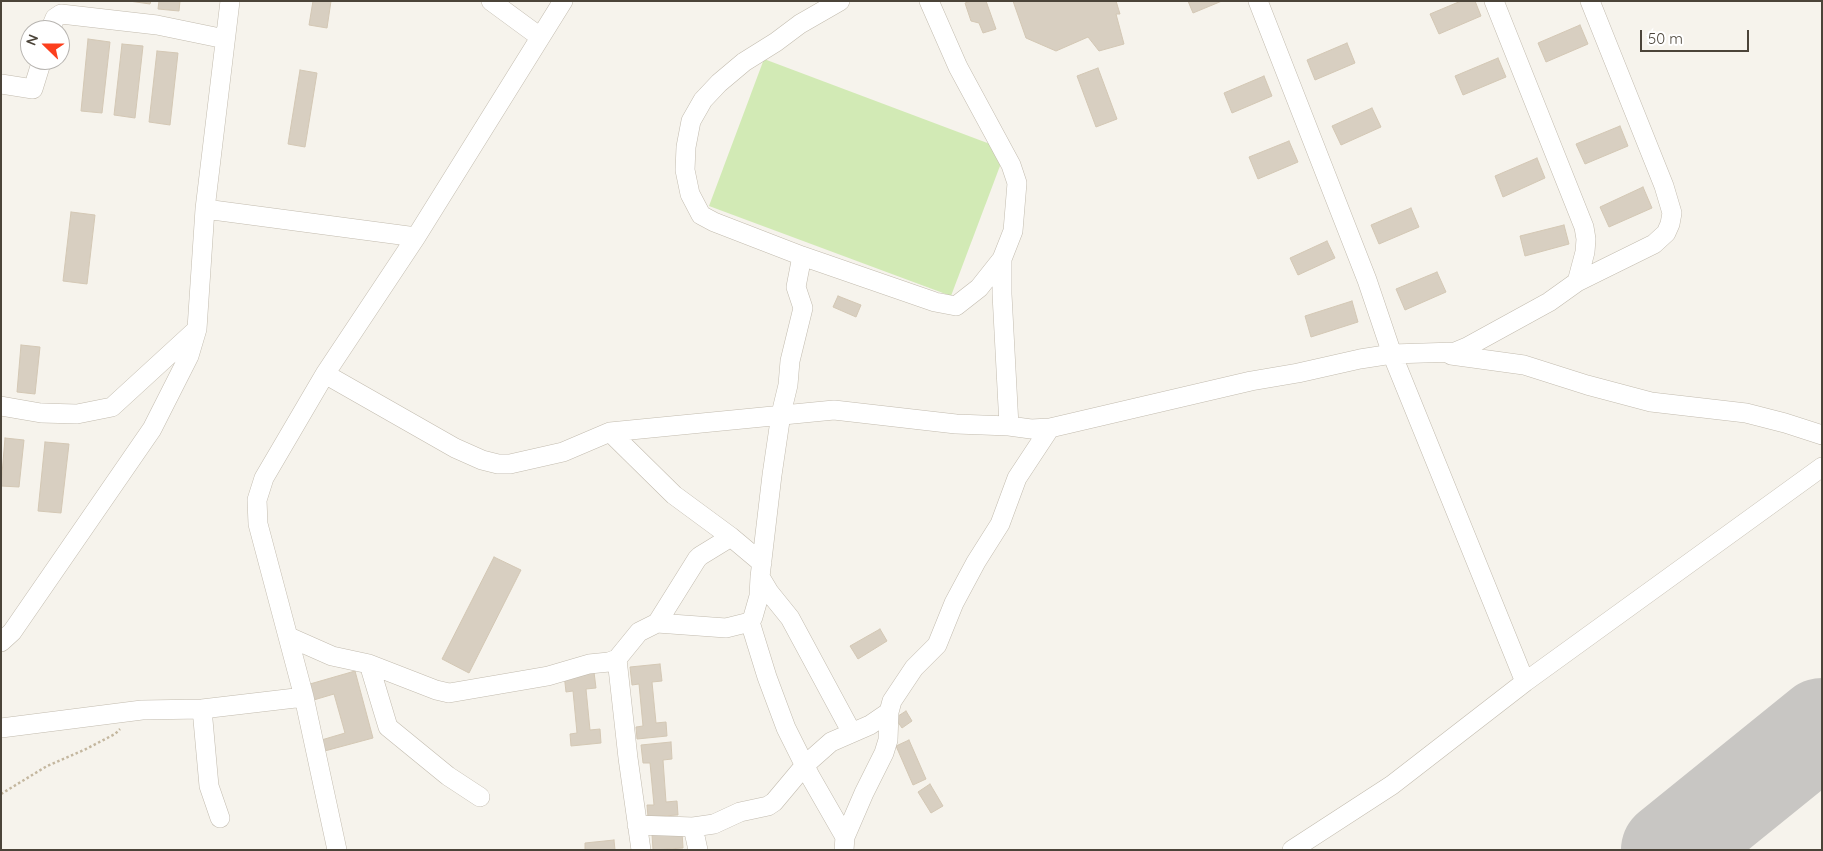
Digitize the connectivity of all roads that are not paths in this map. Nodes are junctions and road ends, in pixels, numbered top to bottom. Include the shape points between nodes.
1 (230, 1) edge
2 (491, 1) edge
3 (563, 1) edge
4 (840, 1) edge
5 (929, 1) edge
6 (1258, 1) edge
7 (1494, 1) edge
8 (1590, 1) edge
9 (90, 10) edge
10 (54, 20) edge
11 (540, 37) junction
12 (225, 40) junction
13 (39, 70) edge
14 (1, 84) edge
15 (205, 209) junction
16 (416, 237) junction
17 (802, 256) junction
18 (1002, 259) junction
19 (1577, 282) junction
20 (197, 329) junction
21 (1439, 353) junction
22 (1392, 354) junction
23 (325, 374) junction
24 (1, 406) edge
25 (781, 414) junction
26 (1009, 426) junction
27 (1050, 428) junction
28 (610, 432) junction
29 (1822, 435) edge
30 (1822, 467) edge
31 (731, 537) junction
32 (761, 570) junction
33 (750, 622) junction
34 (657, 623) junction
35 (289, 637) junction
36 (1, 642) edge
37 (617, 659) junction
38 (369, 664) junction
39 (1525, 682) junction
40 (304, 697) junction
41 (202, 709) junction
42 (889, 712) junction
43 (1, 728) edge
44 (852, 733) junction
45 (805, 765) junction
46 (480, 797) dead end
47 (220, 818) dead end
48 (637, 825) junction
49 (694, 827) junction
50 (844, 843) edge
51 (337, 850) edge
52 (641, 850) edge
53 (698, 850) edge
54 (1292, 850) edge

1 - 12 street
2 - 11 street
3 - 11 street
4 - 17 street via 800,24 718,83 690,121 686,147 685,170 690,194 701,215
5 - 18 street via 958,67 1014,174 1013,231
6 - 22 street via 1367,280
7 - 19 street via 1584,227 1585,252
8 - 19 street via 1672,213 1666,233 1654,244
9 - 10 street via 61,14
9 - 12 street
11 - 16 street
12 - 15 street
13 - 14 street via 33,89
15 - 16 street
15 - 20 street
16 - 23 street
17 - 18 street via 935,302 956,306 979,288
17 - 25 street via 796,287 803,308
18 - 26 street
19 - 21 street via 1549,302 1467,348
20 - 24 street via 112,407 77,414 41,413
20 - 36 street via 189,356 152,429 12,632
21 - 22 street
21 - 29 street via 1524,365 1651,402 1746,414
22 - 27 street via 1251,381
22 - 39 street
23 - 28 street via 455,448 498,464 563,452
23 - 35 street via 264,478 257,500 258,524
25 - 26 street via 834,410 956,424
25 - 28 street
25 - 32 street
26 - 27 street
27 - 42 street via 1017,478 1000,524 954,603 936,645 909,675
28 - 31 street via 674,495
30 - 39 street
31 - 32 street
31 - 34 street via 697,559
32 - 33 street via 760,596
32 - 44 street via 769,592 790,618
33 - 34 street via 726,628
33 - 45 street via 786,728
34 - 37 street via 639,632
35 - 38 street via 332,656
35 - 40 street
37 - 38 street via 548,676 449,693
37 - 48 street
38 - 46 street via 388,727 448,776
39 - 54 street via 1392,785
40 - 41 street
40 - 51 street
41 - 43 street via 142,710
41 - 47 street via 209,786
42 - 44 street
42 - 50 street via 884,753
44 - 45 street via 832,742
45 - 49 street via 768,806 740,812 714,824
45 - 50 street
48 - 49 street
48 - 52 street
49 - 53 street

